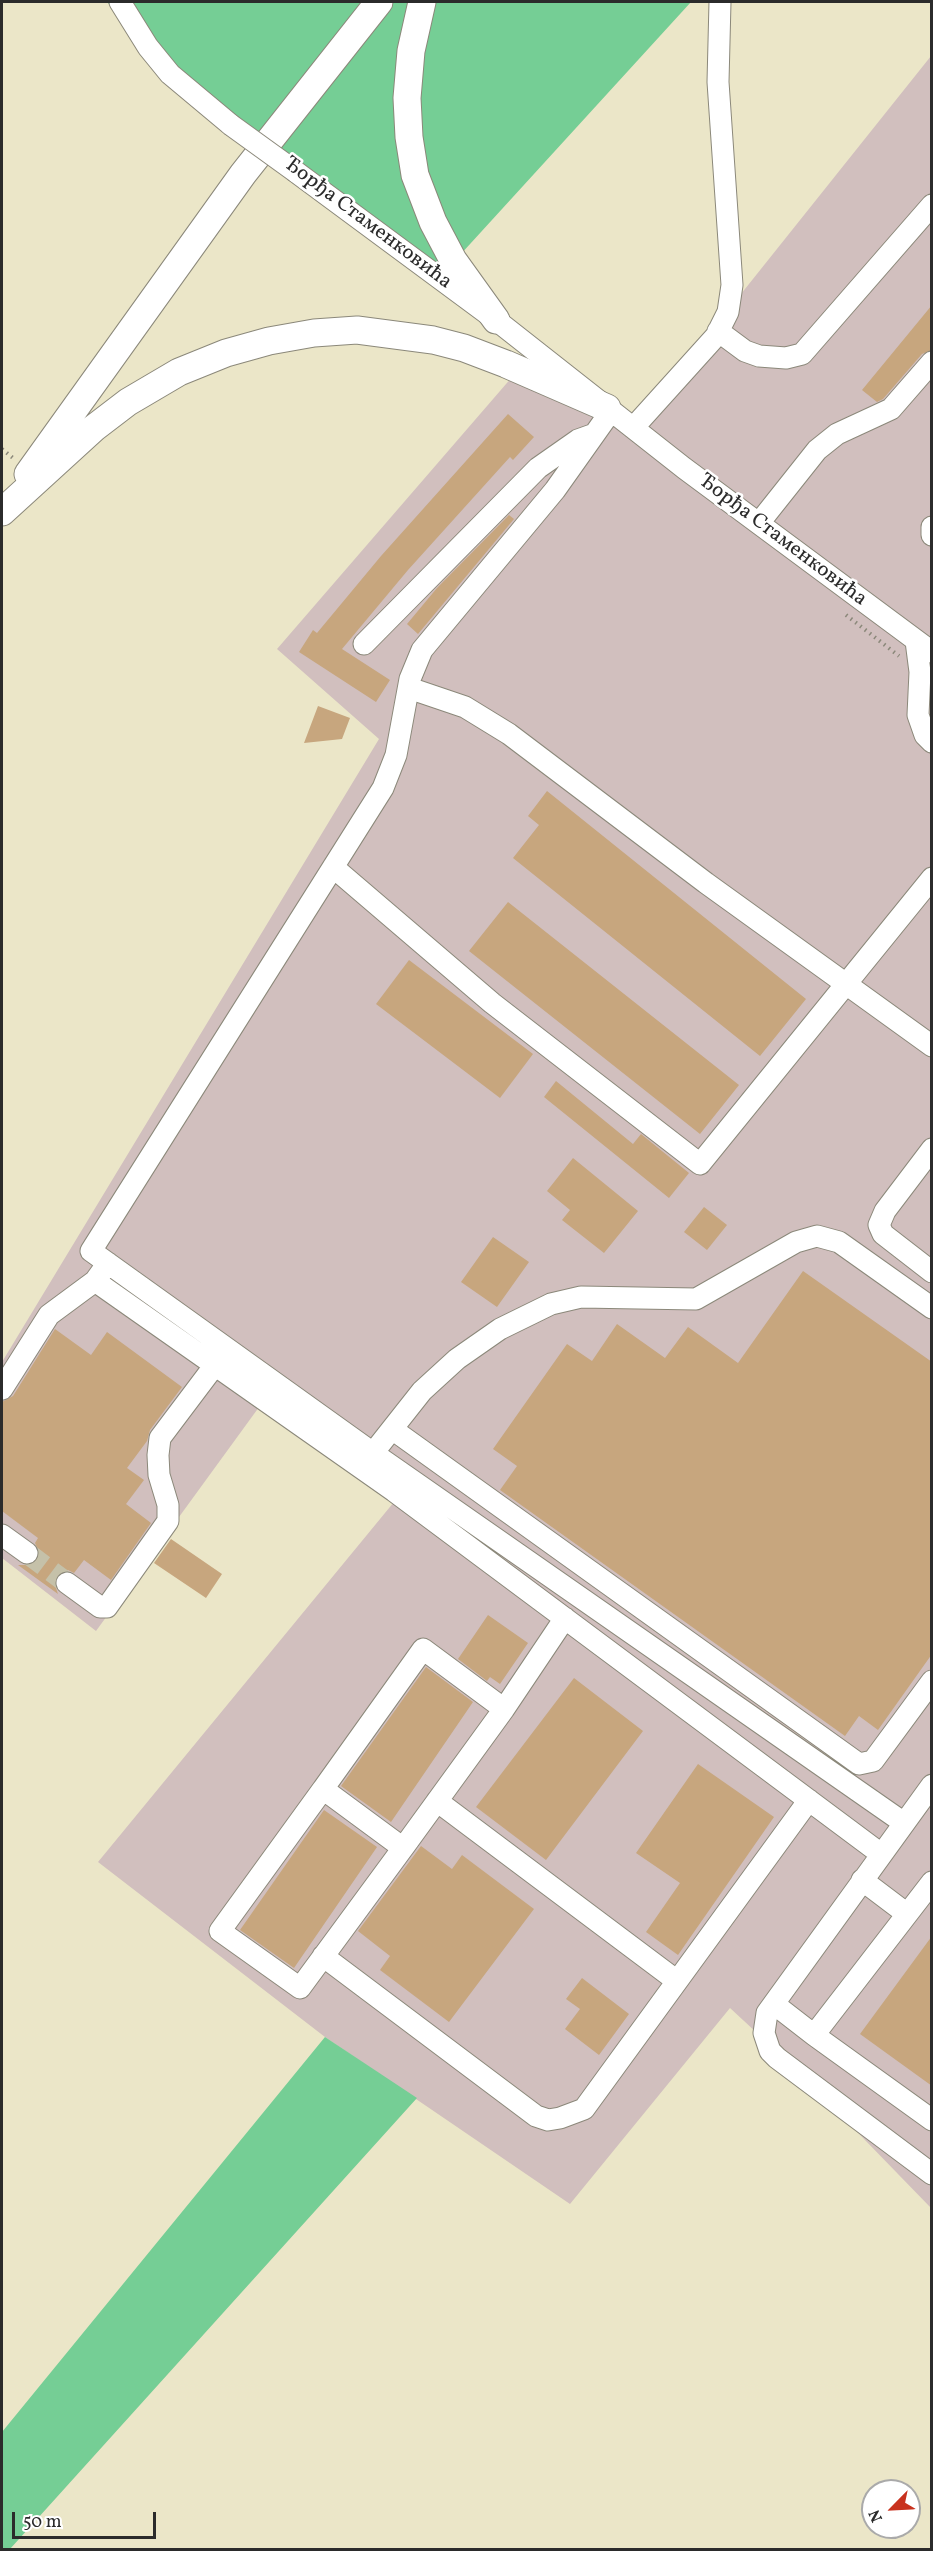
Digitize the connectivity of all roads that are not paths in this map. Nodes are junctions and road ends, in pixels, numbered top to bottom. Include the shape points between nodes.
1 (120, 2) edge
2 (379, 2) edge
3 (422, 2) edge
4 (720, 2) edge
5 (932, 205) edge
6 (496, 321) junction
7 (718, 331) junction
8 (932, 362) edge
9 (609, 409) junction
10 (633, 428) junction
11 (595, 434) junction
12 (2, 512) edge
13 (759, 523) junction
14 (932, 526) edge
15 (932, 535) edge
16 (364, 644) dead end
17 (924, 647) edge
18 (409, 688) junction
19 (932, 742) edge
20 (333, 867) junction
21 (932, 878) edge
22 (846, 984) junction
23 (932, 1046) edge
24 (932, 1149) edge
25 (100, 1257) junction
26 (932, 1272) edge
27 (95, 1281) junction
28 (932, 1308) edge
29 (215, 1365) junction
30 (2, 1389) edge
31 (392, 1429) junction
32 (373, 1453) junction
33 (2, 1535) edge
34 (27, 1553) tunnel mouth
35 (67, 1583) tunnel mouth
36 (565, 1618) junction
37 (932, 1681) edge
38 (504, 1709) junction
39 (932, 1785) edge
40 (323, 1789) junction
41 (808, 1800) junction
42 (437, 1801) junction
43 (904, 1823) junction
44 (403, 1848) junction
45 (881, 1854) junction
46 (862, 1880) junction
47 (932, 1882) edge
48 (907, 1914) junction
49 (323, 1956) junction
50 (677, 1981) junction
51 (774, 2004) junction
52 (814, 2035) junction
53 (932, 2120) edge
54 (932, 2174) edge

1 - 6 street, Ђорђа Стаменковића, bridge via 170,74 231,124
2 - 12 main road via 243,174
3 - 6 main road via 411,51 407,98 416,176 453,260
4 - 7 street via 718,82 732,285 728,312
5 - 7 street via 802,354 786,358 759,356 745,351
6 - 9 street, Ђорђа Стаменковића
7 - 10 street
8 - 13 street via 891,409 837,434 817,450
9 - 10 street, Ђорђа Стаменковића
9 - 11 street
9 - 12 main road via 506,364 433,340 357,330 314,333 226,353 179,372 128,402 94,428
10 - 13 street, Ђорђа Стаменковића
11 - 16 street via 578,440 538,468
11 - 18 street via 555,490 429,640
13 - 17 street, Ђорђа Стаменковића
14 - 15 street
17 - 19 street via 918,715
18 - 20 street via 391,772
18 - 22 street via 465,707 509,734
20 - 22 street via 475,989 700,1164
20 - 25 street
21 - 22 street
22 - 23 street
24 - 26 street via 885,1211 879,1225 883,1234
25 - 27 street
25 - 32 street
27 - 29 street
27 - 30 street via 50,1315
28 - 31 street via 839,1242 817,1236 796,1242 696,1299 581,1297 551,1304 500,1329 457,1359 422,1391
29 - 35 street via 160,1438 159,1474 168,1505 168,1521 107,1607 100,1607
29 - 36 street
31 - 32 street
31 - 37 street via 859,1764 873,1761
32 - 43 street
33 - 34 street
36 - 38 street
36 - 41 street
38 - 40 street via 423,1649
38 - 42 street
39 - 43 street
40 - 44 street
40 - 49 street via 220,1931 300,1988
41 - 45 street
41 - 50 street
42 - 44 street
42 - 50 street
43 - 45 street
44 - 49 street
45 - 46 street
46 - 48 street
46 - 51 street
47 - 48 street
48 - 52 street
49 - 50 street via 536,2116 548,2120 584,2109
51 - 52 street
51 - 54 street via 767,2013 764,2033 770,2051
52 - 53 street

